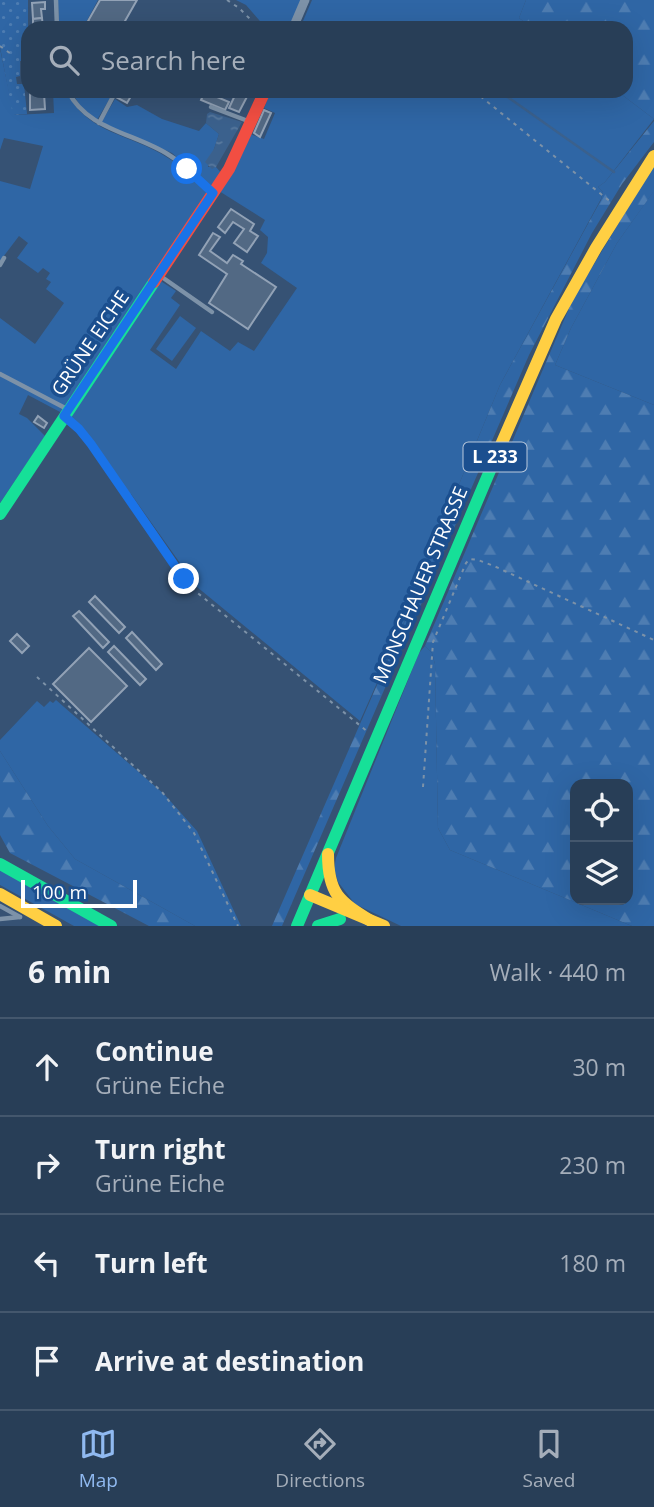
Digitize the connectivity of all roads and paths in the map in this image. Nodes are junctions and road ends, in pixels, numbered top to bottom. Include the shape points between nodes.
1 (56, 0) edge
2 (227, 0) edge
3 (305, 0) edge
4 (57, 21) edge
5 (252, 21) edge
6 (296, 21) edge
7 (0, 47) edge
8 (11, 54) dead end
9 (72, 98) edge
10 (112, 98) edge
11 (262, 98) edge
12 (483, 98) edge
13 (211, 107) dead end
14 (252, 122) junction
15 (99, 123) junction
16 (654, 156) edge
17 (213, 193) junction
18 (619, 207) junction
19 (4, 258) dead end
20 (0, 265) edge
21 (158, 275) junction
22 (212, 312) dead end
23 (0, 374) edge
24 (66, 413) junction
25 (0, 514) edge
26 (654, 640) edge
27 (37, 677) dead end
28 (369, 733) dead end
29 (423, 788) dead end
30 (328, 854) junction
31 (0, 855) edge
32 (0, 864) edge
33 (38, 886) junction
34 (308, 900) junction
35 (0, 904) edge
36 (20, 917) junction
37 (0, 919) edge
38 (340, 919) junction
39 (373, 924) edge
40 (35, 926) edge
41 (56, 926) edge
42 (111, 926) edge
43 (238, 926) edge
44 (297, 926) edge
45 (318, 926) edge

1 - 4 lane
2 - 5 path
3 - 6 street
7 - 8 path
9 - 15 lane
10 - 15 lane
11 - 14 main road, GRÜNE EICHE
12 - 18 path
13 - 14 lane
14 - 17 main road, GRÜNE EICHE
15 - 17 lane via 170,155
16 - 18 main road, MONSCHAUER STRASSE / L 233
17 - 21 main road, GRÜNE EICHE
18 - 30 main road, MONSCHAUER STRASSE / L 233 via 544,343
19 - 20 lane
21 - 22 lane
21 - 24 main road, GRÜNE EICHE
23 - 24 lane
24 - 25 main road, GRÜNE EICHE
24 - 28 path via 194,590
26 - 29 path via 470,559 433,642
27 - 43 path via 162,792 194,833
30 - 34 main road, MONSCHAUER STRASSE / L 233
30 - 39 main road via 332,892
31 - 33 main road
32 - 33 main road
33 - 42 main road
34 - 38 main road
34 - 39 main road
34 - 44 main road, MONSCHAUER STRASSE
35 - 36 lane
35 - 41 main road
36 - 37 lane
36 - 40 main road
38 - 39 main road
38 - 45 main road

